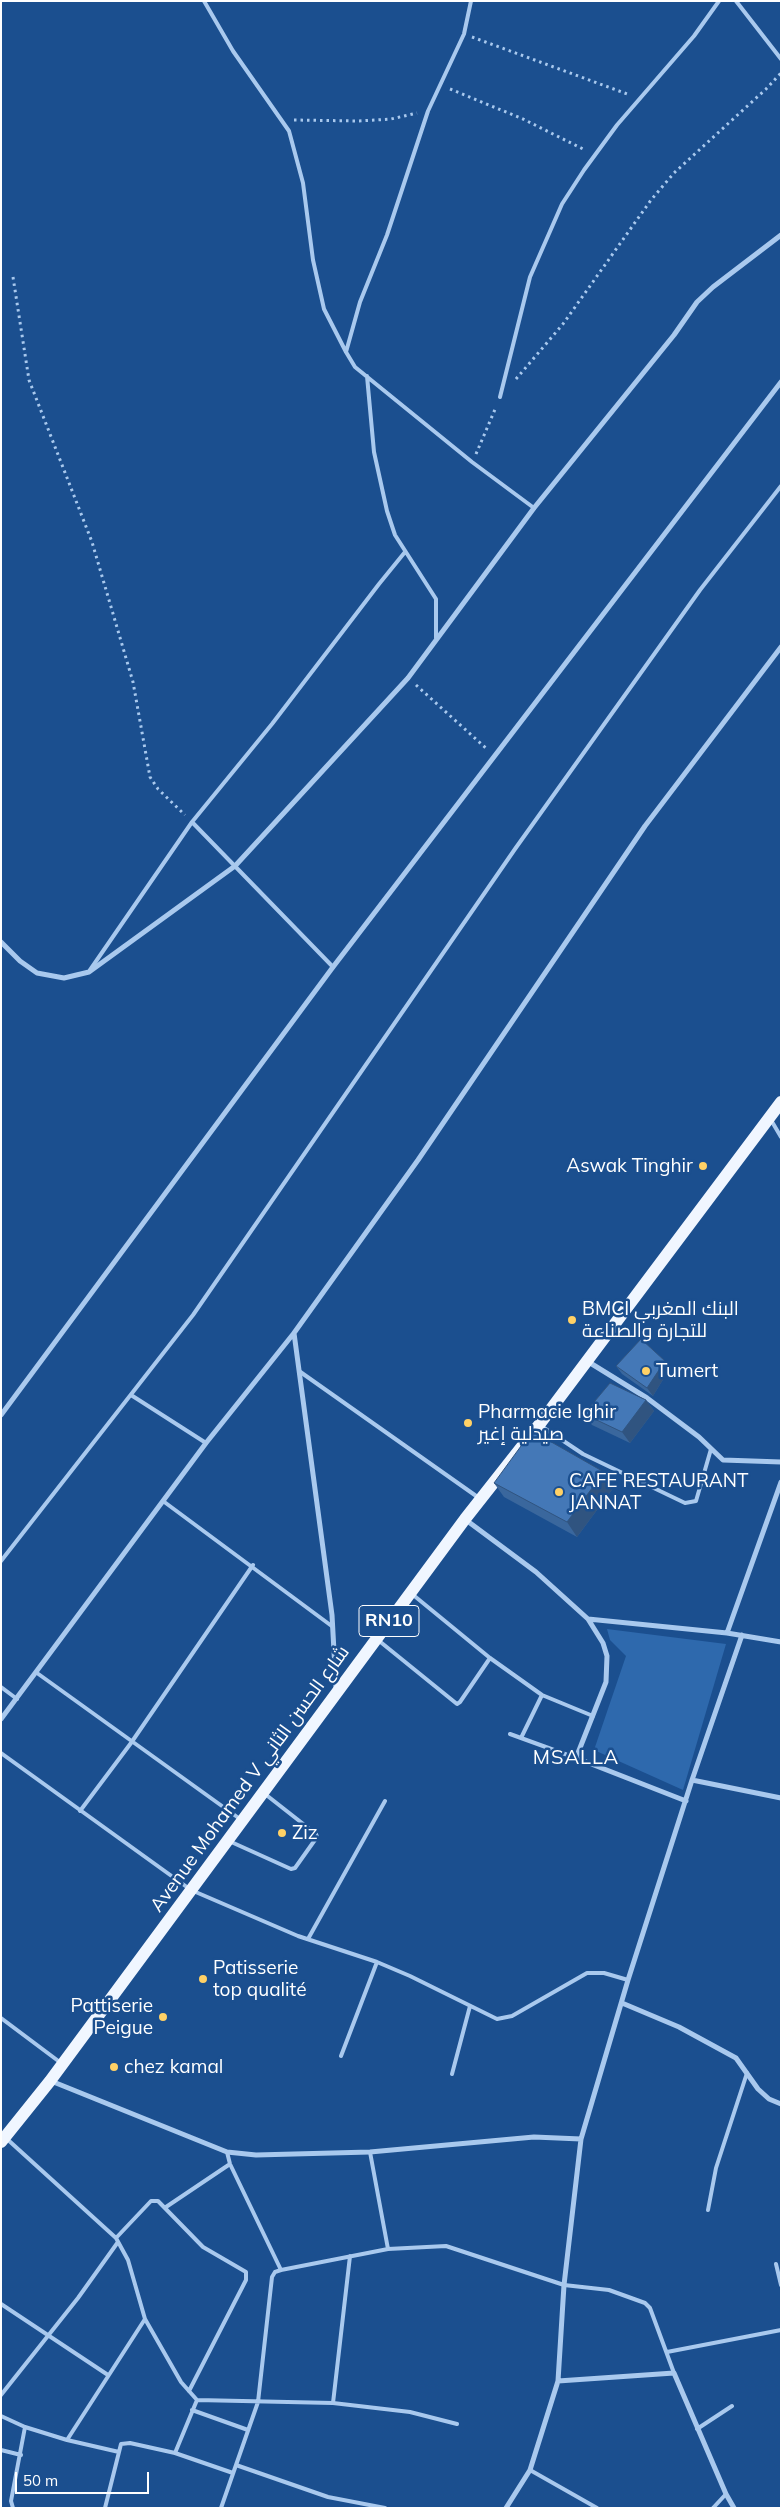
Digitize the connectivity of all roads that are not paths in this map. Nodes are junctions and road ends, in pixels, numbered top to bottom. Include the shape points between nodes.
1 (204, 1) edge
2 (470, 1) edge
3 (719, 1) edge
4 (736, 1) edge
5 (781, 59) edge
6 (781, 235) edge
7 (346, 352) junction
8 (368, 376) junction
9 (781, 382) edge
10 (500, 397) road end
11 (781, 486) edge
12 (534, 508) junction
13 (405, 552) junction
14 (436, 638) junction
15 (781, 647) edge
16 (192, 822) junction
17 (235, 866) junction
18 (1, 942) edge
19 (333, 967) junction
20 (89, 972) junction
21 (781, 1102) edge
22 (770, 1118) junction
23 (781, 1137) edge
24 (294, 1333) junction
25 (587, 1361) junction
26 (299, 1371) junction
27 (131, 1395) junction
28 (1, 1415) edge
29 (539, 1425) junction
30 (206, 1444) junction
31 (711, 1449) junction
32 (781, 1462) edge
33 (781, 1482) edge
34 (481, 1499) junction
35 (163, 1501) junction
36 (465, 1519) junction
37 (1, 1561) edge
38 (253, 1565) junction
39 (410, 1592) junction
40 (588, 1619) junction
41 (333, 1627) junction
42 (727, 1633) junction
43 (742, 1635) junction
44 (377, 1638) junction
45 (781, 1642) edge
46 (490, 1658) junction
47 (37, 1673) junction
48 (1, 1687) edge
49 (336, 1694) junction
50 (542, 1695) junction
51 (17, 1699) junction
52 (593, 1716) junction
53 (1, 1719) edge
54 (510, 1734) dead end
55 (521, 1738) junction
56 (131, 1743) junction
57 (1, 1753) edge
58 (576, 1758) junction
59 (692, 1780) junction
60 (264, 1793) junction
61 (781, 1798) edge
62 (385, 1802) dead end
63 (686, 1802) junction
64 (80, 1811) junction
65 (242, 1821) junction
66 (229, 1841) junction
67 (192, 1890) junction
68 (308, 1939) junction
69 (377, 1962) junction
70 (628, 1980) junction
71 (622, 2003) junction
72 (470, 2006) junction
73 (1, 2018) edge
74 (341, 2056) dead end
75 (61, 2063) junction
76 (747, 2073) junction
77 (452, 2074) dead end
78 (50, 2081) junction
79 (781, 2104) edge
80 (2, 2137) edge
81 (581, 2139) junction
82 (227, 2152) junction
83 (370, 2152) junction
84 (230, 2164) junction
85 (166, 2207) junction
86 (708, 2210) dead end
87 (117, 2240) junction
88 (388, 2249) junction
89 (350, 2256) junction
90 (776, 2264) dead end
91 (281, 2270) junction
92 (564, 2285) junction
93 (781, 2285) edge
94 (1, 2304) edge
95 (145, 2319) junction
96 (781, 2330) edge
97 (48, 2335) junction
98 (667, 2352) junction
99 (674, 2373) junction
100 (108, 2375) junction
101 (558, 2381) junction
102 (189, 2391) junction
103 (1, 2395) edge
104 (196, 2400) junction
105 (258, 2402) junction
106 (333, 2403) junction
107 (732, 2406) dead end
108 (192, 2410) junction
109 (1, 2416) edge
110 (457, 2424) dead end
111 (25, 2427) junction
112 (697, 2429) junction
113 (248, 2430) junction
114 (67, 2440) junction
115 (1, 2450) edge
116 (119, 2452) junction
117 (175, 2453) junction
118 (21, 2455) junction
119 (236, 2465) junction
120 (530, 2470) junction
121 (233, 2473) junction
122 (726, 2494) junction
123 (13, 2508) edge
124 (105, 2508) edge
125 (221, 2508) edge
126 (384, 2508) edge
127 (506, 2508) edge
128 (597, 2508) edge
129 (713, 2508) edge
130 (734, 2508) edge

1 - 7 lane via 293,142 324,309
2 - 7 lane via 464,34 428,110
3 - 10 lane via 694,36 639,98 562,204 530,277
4 - 5 lane
6 - 12 street via 696,302 674,335
7 - 8 lane
8 - 12 lane via 472,462
8 - 13 lane via 377,473 395,535
9 - 19 street
11 - 27 lane via 630,687 193,1315
12 - 14 street
13 - 14 lane via 436,599
13 - 16 lane
14 - 17 street via 408,678
15 - 24 street via 645,826 418,1160
16 - 17 lane
16 - 20 lane
17 - 19 lane
17 - 20 street
18 - 20 street via 37,973 64,978
19 - 28 street
21 - 22 main road, Avenue Mohamed V شارع الحسن الثاني / RN10
22 - 23 lane
22 - 25 main road, Avenue Mohamed V شارع الحسن الثاني / RN10
24 - 26 street
24 - 30 street
25 - 29 main road, Avenue Mohamed V شارع الحسن الثاني / RN10
25 - 31 street via 647,1398
26 - 34 lane
26 - 41 street
27 - 30 lane
27 - 37 lane
29 - 31 lane via 583,1454 685,1503 696,1501
29 - 34 main road, Avenue Mohamed V شارع الحسن الثاني / RN10
30 - 35 street
31 - 32 street via 723,1460
33 - 42 street
34 - 36 main road, Avenue Mohamed V شارع الحسن الثاني / RN10
35 - 38 lane
35 - 47 street
36 - 39 main road, Avenue Mohamed V شارع الحسن الثاني / RN10
36 - 40 street via 536,1572
38 - 41 lane
38 - 56 lane
39 - 44 main road, Avenue Mohamed V شارع الحسن الثاني / RN10
39 - 46 lane
40 - 42 street
40 - 52 street via 607,1656 606,1682
41 - 49 street
42 - 43 street
43 - 45 street
43 - 59 street
44 - 46 lane via 457,1704
44 - 49 main road, Avenue Mohamed V شارع الحسن الثاني / RN10
46 - 50 lane
47 - 51 street
47 - 56 lane
48 - 51 lane
49 - 60 main road, Avenue Mohamed V شارع الحسن الثاني / RN10
50 - 52 lane
50 - 55 lane
51 - 53 street
52 - 58 street
54 - 55 lane
55 - 58 lane
56 - 64 lane
56 - 65 lane
57 - 64 lane
58 - 63 street
59 - 61 street
59 - 63 street
60 - 65 main road, Avenue Mohamed V شارع الحسن الثاني / RN10
60 - 66 lane via 314,1831 317,1837 295,1868
62 - 68 lane
63 - 70 street
64 - 67 lane
65 - 66 main road, Avenue Mohamed V شارع الحسن الثاني / RN10
66 - 67 main road, Avenue Mohamed V شارع الحسن الثاني / RN10
67 - 68 lane
67 - 75 main road, Avenue Mohamed V شارع الحسن الثاني / RN10
68 - 69 lane
69 - 72 lane
69 - 74 lane
70 - 71 street
70 - 72 lane via 604,1973 587,1973 504,2019
71 - 76 street via 679,2027 736,2058
71 - 81 street
72 - 77 lane
73 - 75 lane
75 - 78 main road, Avenue Mohamed V شارع الحسن الثاني / RN10
76 - 79 street via 758,2089
76 - 86 lane via 716,2168
78 - 80 main road, Avenue Mohamed V شارع الحسن الثاني / RN10
78 - 82 street
80 - 87 lane
81 - 83 street via 534,2138
81 - 92 street
82 - 83 street via 256,2155
82 - 84 lane
83 - 88 lane
84 - 85 lane
84 - 91 lane
85 - 87 lane via 158,2201 151,2201
85 - 102 lane via 203,2248 246,2272 246,2280
87 - 95 lane via 128,2260
87 - 97 lane
88 - 89 lane
88 - 92 lane via 446,2246
89 - 91 lane
89 - 106 lane
90 - 93 lane
91 - 105 lane via 272,2277
92 - 98 lane via 609,2290 645,2303 650,2308
92 - 101 street
94 - 97 lane
95 - 100 lane
95 - 102 lane
96 - 98 lane
97 - 100 lane
97 - 103 lane
98 - 99 lane
99 - 101 street
99 - 112 street
100 - 114 lane
101 - 120 street
102 - 104 lane
104 - 105 lane
104 - 108 lane
105 - 106 lane
105 - 113 lane
106 - 110 lane via 410,2412
107 - 112 lane
108 - 113 lane
108 - 117 lane
109 - 111 lane
111 - 114 lane
111 - 118 lane
112 - 122 street
113 - 119 lane
114 - 116 lane
115 - 118 lane
116 - 117 lane via 125,2442
116 - 124 lane
117 - 121 lane
118 - 123 lane via 11,2501
119 - 121 lane
119 - 126 lane via 328,2497
120 - 127 street
120 - 128 lane
121 - 125 lane
122 - 129 lane
122 - 130 street

